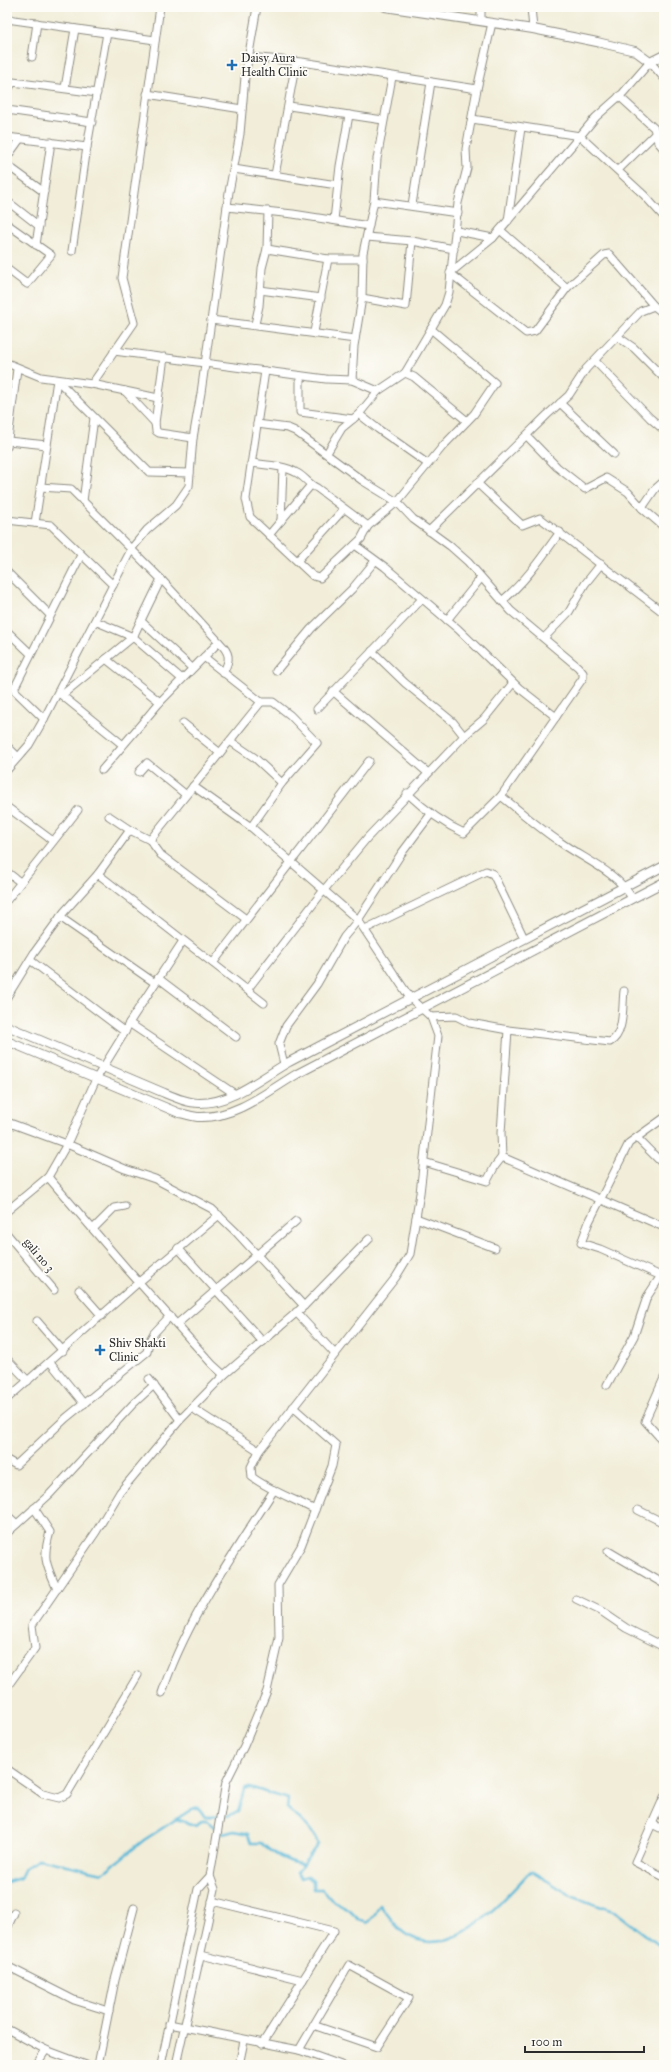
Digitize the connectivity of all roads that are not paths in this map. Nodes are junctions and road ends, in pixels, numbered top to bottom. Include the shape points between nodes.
1 (160, 7) edge
2 (257, 7) edge
3 (385, 7) edge
4 (481, 7) edge
5 (531, 7) edge
6 (7, 19) edge
7 (482, 21) junction
8 (37, 23) junction
9 (492, 23) junction
10 (75, 28) junction
11 (533, 29) junction
12 (107, 33) junction
13 (155, 40) junction
14 (664, 55) edge
15 (32, 57) dead end
16 (249, 57) junction
17 (296, 62) junction
18 (650, 62) junction
19 (392, 77) junction
20 (664, 78) edge
21 (431, 82) junction
22 (65, 88) junction
23 (477, 89) junction
24 (7, 91) edge
25 (97, 93) junction
26 (148, 94) junction
27 (619, 96) junction
28 (289, 106) junction
29 (242, 109) junction
30 (7, 110) edge
31 (349, 115) junction
32 (472, 119) junction
33 (383, 120) junction
34 (92, 122) junction
35 (521, 128) junction
36 (656, 133) junction
37 (580, 136) junction
38 (7, 137) edge
39 (20, 139) junction
40 (51, 142) junction
41 (87, 147) junction
42 (664, 149) edge
43 (7, 157) edge
44 (7, 165) edge
45 (234, 169) junction
46 (618, 170) junction
47 (275, 175) junction
48 (337, 185) junction
49 (44, 192) junction
50 (7, 201) edge
51 (374, 201) junction
52 (412, 205) junction
53 (227, 207) junction
54 (268, 211) junction
55 (458, 213) junction
56 (664, 217) edge
57 (334, 220) junction
58 (508, 222) junction
59 (7, 224) edge
60 (39, 226) junction
61 (369, 226) junction
62 (500, 230) junction
63 (457, 231) junction
64 (366, 237) junction
65 (493, 238) junction
66 (412, 241) junction
67 (36, 245) junction
68 (267, 249) junction
69 (454, 249) junction
70 (72, 252) dead end
71 (328, 259) junction
72 (363, 260) junction
73 (7, 269) edge
74 (450, 274) junction
75 (567, 288) junction
76 (260, 290) junction
77 (321, 298) junction
78 (362, 298) junction
79 (654, 306) junction
80 (664, 314) edge
81 (211, 320) junction
82 (255, 324) junction
83 (431, 329) junction
84 (314, 332) junction
85 (618, 337) junction
86 (355, 339) junction
87 (114, 351) junction
88 (164, 357) junction
89 (595, 361) junction
90 (205, 362) junction
91 (7, 363) edge
92 (17, 369) junction
93 (265, 371) junction
94 (405, 373) junction
95 (300, 376) junction
96 (664, 378) edge
97 (57, 380) junction
98 (352, 380) junction
99 (92, 384) junction
100 (7, 386) edge
101 (15, 387) junction
102 (125, 391) junction
103 (378, 391) junction
104 (158, 398) junction
105 (560, 403) junction
106 (9, 413) edge
107 (359, 414) junction
108 (94, 418) junction
109 (353, 419) junction
110 (467, 421) junction
111 (154, 423) junction
112 (257, 424) junction
113 (664, 430) edge
114 (527, 436) junction
115 (193, 438) junction
116 (7, 444) edge
117 (47, 446) junction
118 (327, 453) junction
119 (614, 454) dead end
120 (250, 463) junction
121 (428, 464) junction
122 (283, 468) junction
123 (190, 473) junction
124 (664, 481) edge
125 (477, 483) junction
126 (311, 486) junction
127 (40, 487) junction
128 (83, 501) junction
129 (397, 502) junction
130 (642, 508) junction
131 (343, 510) junction
132 (7, 520) edge
133 (280, 522) junction
134 (35, 523) junction
135 (368, 526) junction
136 (664, 526) edge
137 (430, 531) junction
138 (560, 532) junction
139 (269, 535) junction
140 (355, 545) junction
141 (132, 548) junction
142 (81, 555) junction
143 (298, 560) junction
144 (375, 561) junction
145 (601, 564) junction
146 (7, 572) edge
147 (481, 578) junction
148 (161, 579) junction
149 (113, 585) junction
150 (422, 599) junction
151 (502, 601) junction
152 (664, 613) edge
153 (50, 615) junction
154 (447, 620) junction
155 (95, 621) junction
156 (141, 621) junction
157 (7, 632) edge
158 (133, 637) junction
159 (544, 638) junction
160 (218, 642) junction
161 (372, 651) junction
162 (31, 654) junction
163 (204, 657) junction
164 (106, 659) junction
165 (192, 668) junction
166 (276, 671) dead end
167 (223, 673) junction
168 (182, 679) junction
169 (7, 683) edge
170 (513, 683) junction
171 (14, 689) junction
172 (333, 691) junction
173 (60, 694) junction
174 (160, 702) junction
175 (261, 702) junction
176 (317, 709) dead end
177 (556, 718) junction
178 (44, 719) junction
179 (183, 723) dead end
180 (464, 736) junction
181 (230, 741) junction
182 (123, 745) junction
183 (7, 746) edge
184 (220, 753) junction
185 (18, 757) junction
186 (369, 761) dead end
187 (7, 770) edge
188 (102, 770) dead end
189 (139, 772) dead end
190 (428, 773) junction
191 (282, 783) junction
192 (193, 786) junction
193 (185, 794) junction
194 (407, 794) junction
195 (501, 796) junction
196 (7, 807) edge
197 (78, 810) dead end
198 (431, 814) junction
199 (109, 816) dead end
200 (251, 827) junction
201 (130, 830) junction
202 (150, 840) junction
203 (53, 841) junction
204 (291, 861) junction
205 (664, 866) edge
206 (7, 872) edge
207 (98, 874) junction
208 (20, 882) junction
209 (664, 882) edge
210 (624, 886) junction
211 (324, 890) junction
212 (632, 898) junction
213 (7, 900) edge
214 (60, 918) junction
215 (246, 919) junction
216 (358, 920) junction
217 (365, 929) junction
218 (524, 938) junction
219 (182, 940) junction
220 (30, 960) junction
221 (213, 963) junction
222 (157, 980) junction
223 (248, 990) junction
224 (624, 991) dead end
225 (7, 997) edge
226 (410, 998) junction
227 (264, 1003) dead end
228 (420, 1009) junction
229 (431, 1017) junction
230 (129, 1024) junction
231 (7, 1026) edge
232 (508, 1030) junction
233 (125, 1032) junction
234 (236, 1037) dead end
235 (7, 1040) edge
236 (284, 1064) junction
237 (103, 1068) junction
238 (96, 1079) junction
239 (234, 1094) junction
240 (664, 1118) edge
241 (7, 1123) edge
242 (638, 1138) junction
243 (67, 1144) junction
244 (502, 1157) junction
245 (424, 1162) junction
246 (664, 1165) edge
247 (48, 1177) junction
248 (600, 1200) junction
249 (126, 1206) dead end
250 (7, 1211) edge
251 (219, 1215) junction
252 (416, 1218) junction
253 (296, 1221) dead end
254 (664, 1227) edge
255 (92, 1229) junction
256 (7, 1234) edge
257 (368, 1239) dead end
258 (178, 1248) junction
259 (495, 1248) dead end
260 (257, 1255) junction
261 (662, 1274) edge
262 (139, 1282) junction
263 (54, 1290) dead end
264 (79, 1290) dead end
265 (216, 1290) junction
266 (304, 1306) junction
267 (296, 1312) junction
268 (102, 1316) junction
269 (170, 1316) junction
270 (37, 1321) dead end
271 (177, 1324) junction
272 (263, 1342) junction
273 (63, 1351) junction
274 (335, 1354) junction
275 (7, 1359) edge
276 (50, 1362) junction
277 (224, 1375) junction
278 (664, 1378) edge
279 (28, 1381) junction
280 (607, 1385) dead end
281 (7, 1399) edge
282 (84, 1404) junction
283 (293, 1407) junction
284 (192, 1408) junction
285 (180, 1420) junction
286 (664, 1442) edge
287 (258, 1451) junction
288 (7, 1460) edge
289 (274, 1490) junction
290 (34, 1508) junction
291 (315, 1510) junction
292 (638, 1510) dead end
293 (7, 1515) edge
294 (664, 1523) edge
295 (17, 1524) junction
296 (7, 1533) edge
297 (608, 1551) dead end
298 (664, 1584) edge
299 (57, 1589) junction
300 (576, 1599) dead end
301 (664, 1647) edge
302 (138, 1675) dead end
303 (7, 1687) edge
304 (162, 1693) dead end
305 (7, 1770) edge
306 (664, 1797) edge
307 (652, 1824) junction
308 (664, 1830) edge
309 (210, 1874) junction
310 (664, 1877) edge
311 (212, 1901) junction
312 (134, 1908) dead end
313 (14, 1913) dead end
314 (7, 1928) edge
315 (201, 1955) junction
316 (7, 1966) edge
317 (303, 1980) junction
318 (109, 2011) junction
319 (169, 2024) junction
320 (313, 2025) junction
321 (184, 2027) junction
322 (7, 2029) edge
323 (244, 2041) junction
324 (262, 2044) junction
325 (46, 2050) junction
326 (299, 2050) junction
327 (324, 2062) edge
328 (36, 2065) edge
329 (86, 2065) edge
330 (98, 2065) edge
331 (161, 2065) edge
332 (176, 2065) edge
333 (239, 2065) edge
334 (341, 2065) edge

1 - 13 street
2 - 16 street
3 - 7 street
4 - 7 street
5 - 11 street
6 - 8 street
7 - 9 street
8 - 10 street
8 - 15 street
9 - 11 street
9 - 23 street
10 - 12 street
10 - 22 street
11 - 18 street via 635,50
12 - 13 street
12 - 25 street
13 - 26 street
14 - 18 street
16 - 17 street
16 - 29 street
17 - 19 street
17 - 28 street
18 - 20 street
18 - 27 street
19 - 21 street
19 - 33 street
21 - 23 street
21 - 52 street
22 - 24 street via 13,82
22 - 25 street
23 - 32 street
25 - 34 street
26 - 29 street
26 - 87 street via 122,278 134,323
27 - 36 street via 654,128
27 - 37 street
28 - 31 street
28 - 47 street
29 - 45 street
30 - 34 street
31 - 33 street
31 - 48 street
32 - 35 street
32 - 55 street via 466,148 467,168
33 - 51 street
34 - 41 street
35 - 37 street
35 - 58 street
36 - 42 street via 658,142
36 - 46 street
37 - 46 street
37 - 58 street
38 - 39 street
39 - 40 street
39 - 43 street
40 - 41 street
40 - 49 street
41 - 70 street
44 - 49 street
45 - 47 street
45 - 53 street
46 - 56 street
47 - 48 street
48 - 57 street
49 - 60 street
50 - 60 street
51 - 52 street
51 - 61 street
52 - 55 street
53 - 54 street
53 - 81 street
54 - 57 street
54 - 68 street
55 - 63 street
57 - 61 street
58 - 62 street
59 - 67 street
60 - 67 street
61 - 64 street
62 - 65 street
62 - 75 street
63 - 65 street
63 - 69 street
64 - 66 street
64 - 72 street
65 - 74 street
66 - 69 street
66 - 78 street via 406,306
67 - 73 street via 52,255 27,284
68 - 71 street
68 - 76 street
69 - 74 street
71 - 72 street
71 - 77 street
72 - 78 street
74 - 75 street via 526,333 535,331
74 - 83 street via 445,305
75 - 79 street via 604,255 609,254
76 - 77 street
76 - 82 street
77 - 84 street
78 - 86 street
79 - 80 street
79 - 85 street via 641,311
81 - 82 street
81 - 90 street
82 - 84 street
83 - 94 street
83 - 110 street via 495,383
84 - 86 street
85 - 89 street
85 - 96 street via 634,348
86 - 98 street
87 - 88 street
87 - 99 street
88 - 90 street
88 - 104 street
89 - 105 street
89 - 113 street
90 - 93 street
90 - 115 street
91 - 92 street
92 - 97 street
92 - 101 street
93 - 95 street
93 - 112 street
94 - 103 street
94 - 110 street via 414,377
95 - 98 street
95 - 109 street via 300,412
97 - 99 street
97 - 108 street
97 - 117 street
98 - 103 street
99 - 102 street
100 - 101 street
101 - 106 street
102 - 104 street
102 - 111 street
103 - 107 street
104 - 111 street
105 - 114 street
105 - 119 street
106 - 116 street
107 - 109 street
107 - 121 street
108 - 123 street via 149,472
108 - 128 street
109 - 118 street via 342,428
110 - 121 street
111 - 115 street via 159,433
112 - 118 street via 288,428
112 - 120 street
114 - 125 street
114 - 130 street via 557,467 585,489 606,478 628,492
115 - 123 street
116 - 117 street
117 - 127 street
118 - 129 street via 363,481
120 - 122 street
120 - 139 street via 246,499 250,517
121 - 129 street
122 - 126 street via 298,473
122 - 133 street
123 - 141 street via 188,486 176,505 147,530
124 - 130 street
125 - 137 street
125 - 138 street via 522,525 540,518
126 - 131 street
126 - 133 street
127 - 128 street via 71,489
127 - 134 street
128 - 141 street
129 - 135 street
129 - 137 street via 413,519
130 - 136 street
131 - 135 street
131 - 143 street
132 - 134 street
133 - 139 street
134 - 142 street via 51,524
135 - 140 street
137 - 147 street via 450,546
138 - 145 street
138 - 151 street via 532,572
139 - 143 street
140 - 143 street via 320,578 313,576
140 - 144 street
141 - 148 street
141 - 149 street
142 - 149 street
142 - 153 street
144 - 150 street
144 - 166 street via 352,589 311,628
145 - 152 street
145 - 159 street via 568,612
146 - 153 street
147 - 151 street
147 - 154 street
148 - 156 street
148 - 160 street
149 - 155 street
150 - 154 street
150 - 161 street
151 - 159 street
153 - 162 street
154 - 170 street
155 - 158 street
155 - 173 street
156 - 158 street
156 - 165 street
157 - 162 street
158 - 164 street
158 - 168 street
159 - 177 street via 583,672 583,678
160 - 163 street
160 - 167 street via 229,653
161 - 172 street
161 - 180 street via 405,683 452,722
162 - 171 street
163 - 165 street
163 - 167 street
164 - 173 street
164 - 174 street
165 - 168 street
167 - 175 street
168 - 174 street
169 - 171 street
170 - 177 street
170 - 180 street via 484,719
171 - 178 street
172 - 176 street
172 - 190 street
173 - 178 street
173 - 182 street
174 - 182 street
175 - 181 street
175 - 191 street via 273,702 290,715 317,743
177 - 195 street
178 - 185 street via 29,745
179 - 184 street
180 - 190 street
181 - 184 street
181 - 191 street via 255,758
182 - 188 street
183 - 185 street
184 - 192 street
185 - 187 street
186 - 204 street
189 - 193 street via 146,763
190 - 194 street
191 - 200 street
192 - 193 street
192 - 200 street
193 - 202 street
194 - 198 street
194 - 211 street
195 - 198 street via 464,833
195 - 210 street via 558,841 603,869
196 - 203 street
197 - 203 street
198 - 216 street via 401,854
199 - 201 street
200 - 204 street
201 - 202 street
201 - 207 street
202 - 215 street via 161,855
203 - 208 street
204 - 211 street
204 - 215 street
205 - 210 street
206 - 208 street
207 - 214 street
207 - 219 street
208 - 213 street
209 - 212 street
210 - 212 street
210 - 218 street
211 - 216 street
211 - 223 street
212 - 228 street
214 - 220 street
214 - 222 street
215 - 221 street
216 - 217 street
216 - 236 street via 344,937 317,984 286,1026 279,1044
217 - 218 street via 486,871 493,874
217 - 226 street
218 - 226 street
219 - 221 street
219 - 222 street
220 - 225 street
220 - 233 street
221 - 223 street
222 - 230 street
222 - 234 street
223 - 227 street
224 - 232 street via 619,1033 610,1042
226 - 228 street
226 - 236 street
228 - 229 street
228 - 238 street via 297,1074 242,1107 218,1116 200,1117 179,1113
229 - 232 street via 456,1016 470,1023
229 - 245 street via 438,1036
230 - 233 street
230 - 239 street
231 - 237 street
232 - 244 street via 501,1133
233 - 237 street
235 - 238 street
236 - 239 street
237 - 238 street
237 - 239 street via 182,1100 214,1102
238 - 243 street
240 - 242 street
241 - 243 street
242 - 246 street
242 - 248 street via 629,1143
243 - 247 street
243 - 251 street via 156,1179
244 - 245 street via 488,1181
244 - 248 street
245 - 252 street
247 - 250 street
247 - 255 street
248 - 254 street
248 - 261 street via 581,1243
249 - 255 street via 114,1208
251 - 258 street
251 - 260 street
252 - 259 street
252 - 274 street via 410,1254 396,1277
253 - 260 street
255 - 262 street
256 - 263 street, gali no 3
257 - 266 street
258 - 262 street
258 - 265 street
260 - 265 street
260 - 266 street
261 - 280 street via 647,1297 634,1336
262 - 268 street
262 - 269 street
264 - 268 street
265 - 271 street
265 - 272 street
266 - 267 street
267 - 272 street
267 - 274 street
268 - 273 street
269 - 271 street
269 - 282 street via 154,1333 147,1352
270 - 273 street
271 - 277 street
272 - 277 street
273 - 276 street
274 - 283 street
275 - 279 street
276 - 279 street
276 - 282 street
277 - 284 street
278 - 286 street via 645,1421
279 - 281 street
282 - 288 street via 16,1465
283 - 287 street
283 - 291 street via 336,1444 332,1466
284 - 285 street
284 - 287 street
285 - 290 street via 151,1382 50,1494
285 - 299 street via 120,1492
287 - 289 street via 251,1467 252,1477
289 - 291 street
289 - 304 street via 196,1617 172,1662
290 - 295 street
290 - 299 street via 50,1532 45,1548 45,1562
291 - 309 street via 301,1546 278,1585 279,1638 267,1691 244,1746 229,1772
292 - 294 street
293 - 295 street
295 - 296 street
297 - 298 street
299 - 303 street via 32,1625 35,1648
300 - 301 street
302 - 305 street via 67,1794 60,1798 43,1794
306 - 307 street
307 - 308 street
307 - 310 street via 635,1862
309 - 311 street via 215,1889
309 - 319 street via 198,1889
311 - 315 street
311 - 317 street via 334,1931
312 - 318 street
313 - 314 street
315 - 317 street
315 - 321 street
316 - 318 street via 74,2000
317 - 324 street
318 - 330 street
319 - 321 street
319 - 331 street
320 - 320 street via 377,2047 409,1998 349,1965
320 - 326 street
321 - 323 street
321 - 332 street
322 - 325 street
323 - 324 street
323 - 333 street
324 - 326 street
325 - 328 street
325 - 329 street
326 - 327 street
327 - 334 street

